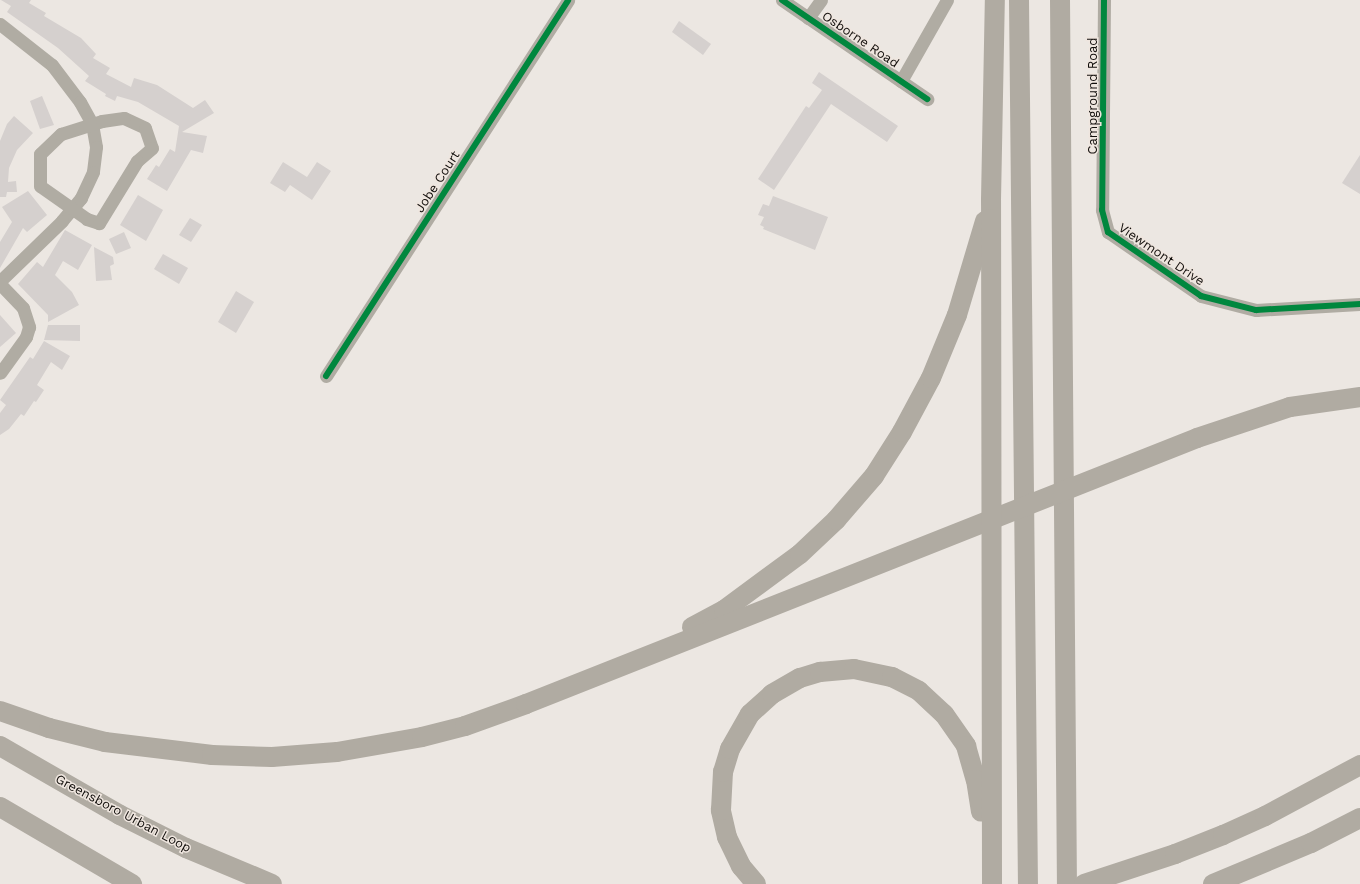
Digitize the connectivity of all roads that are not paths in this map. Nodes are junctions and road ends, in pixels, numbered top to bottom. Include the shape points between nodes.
1 (568, 0) edge
2 (782, 0) edge
3 (821, 0) edge
4 (947, 0) edge
5 (995, 0) edge
6 (1019, 0) edge
7 (1060, 0) edge
8 (1104, 0) edge
9 (808, 18) junction
10 (0, 24) edge
11 (901, 81) junction
12 (927, 99) dead end
13 (92, 124) junction
14 (1103, 192) joint
15 (991, 200) junction
16 (72, 209) junction
17 (0, 281) edge
18 (1360, 304) edge
19 (0, 373) edge
20 (326, 376) dead end
21 (1360, 397) edge
22 (621, 667) junction
23 (0, 712) edge
24 (0, 746) edge
25 (1360, 765) edge
26 (0, 807) edge
27 (1360, 818) edge
28 (992, 863) junction
29 (127, 882) edge
30 (272, 884) edge
31 (756, 884) edge
32 (992, 884) edge
33 (1028, 884) edge
34 (1067, 884) edge
35 (1084, 884) edge
36 (1213, 884) edge

1 - 20 street, Jobe Court
2 - 9 street, Osborne Road
3 - 9 street
4 - 11 street
5 - 15 highway
6 - 33 highway
7 - 34 highway
8 - 14 street, Campground Road
9 - 11 street, Osborne Road
10 - 13 street via 52,64 80,102
11 - 12 street, Osborne Road
13 - 16 street via 96,148 93,172 81,198
13 - 16 street via 61,134 40,154 40,186
13 - 16 street via 124,118 146,128 152,148 137,162 99,222 87,219
14 - 18 street, Viewmont Drive via 1102,210 1108,232 1201,296 1256,310
15 - 22 highway via 957,315 931,378 902,432 874,476 836,520 800,554 762,584 724,610 651,646
15 - 28 highway
16 - 17 street
17 - 19 street via 23,308 29,327 26,337
21 - 22 highway via 1290,407 1251,418
22 - 23 highway via 465,726 381,746 272,757 212,755 105,742
24 - 30 highway, Greensboro Urban Loop via 120,815 186,848
25 - 35 highway via 1237,828 1176,854
26 - 29 highway
27 - 36 highway via 1311,843
28 - 31 highway via 983,850 981,806 972,762 966,746 944,714 919,691 892,677 867,671 841,669 800,678 772,694 750,714 730,749 722,783 723,823 740,866
28 - 32 highway

